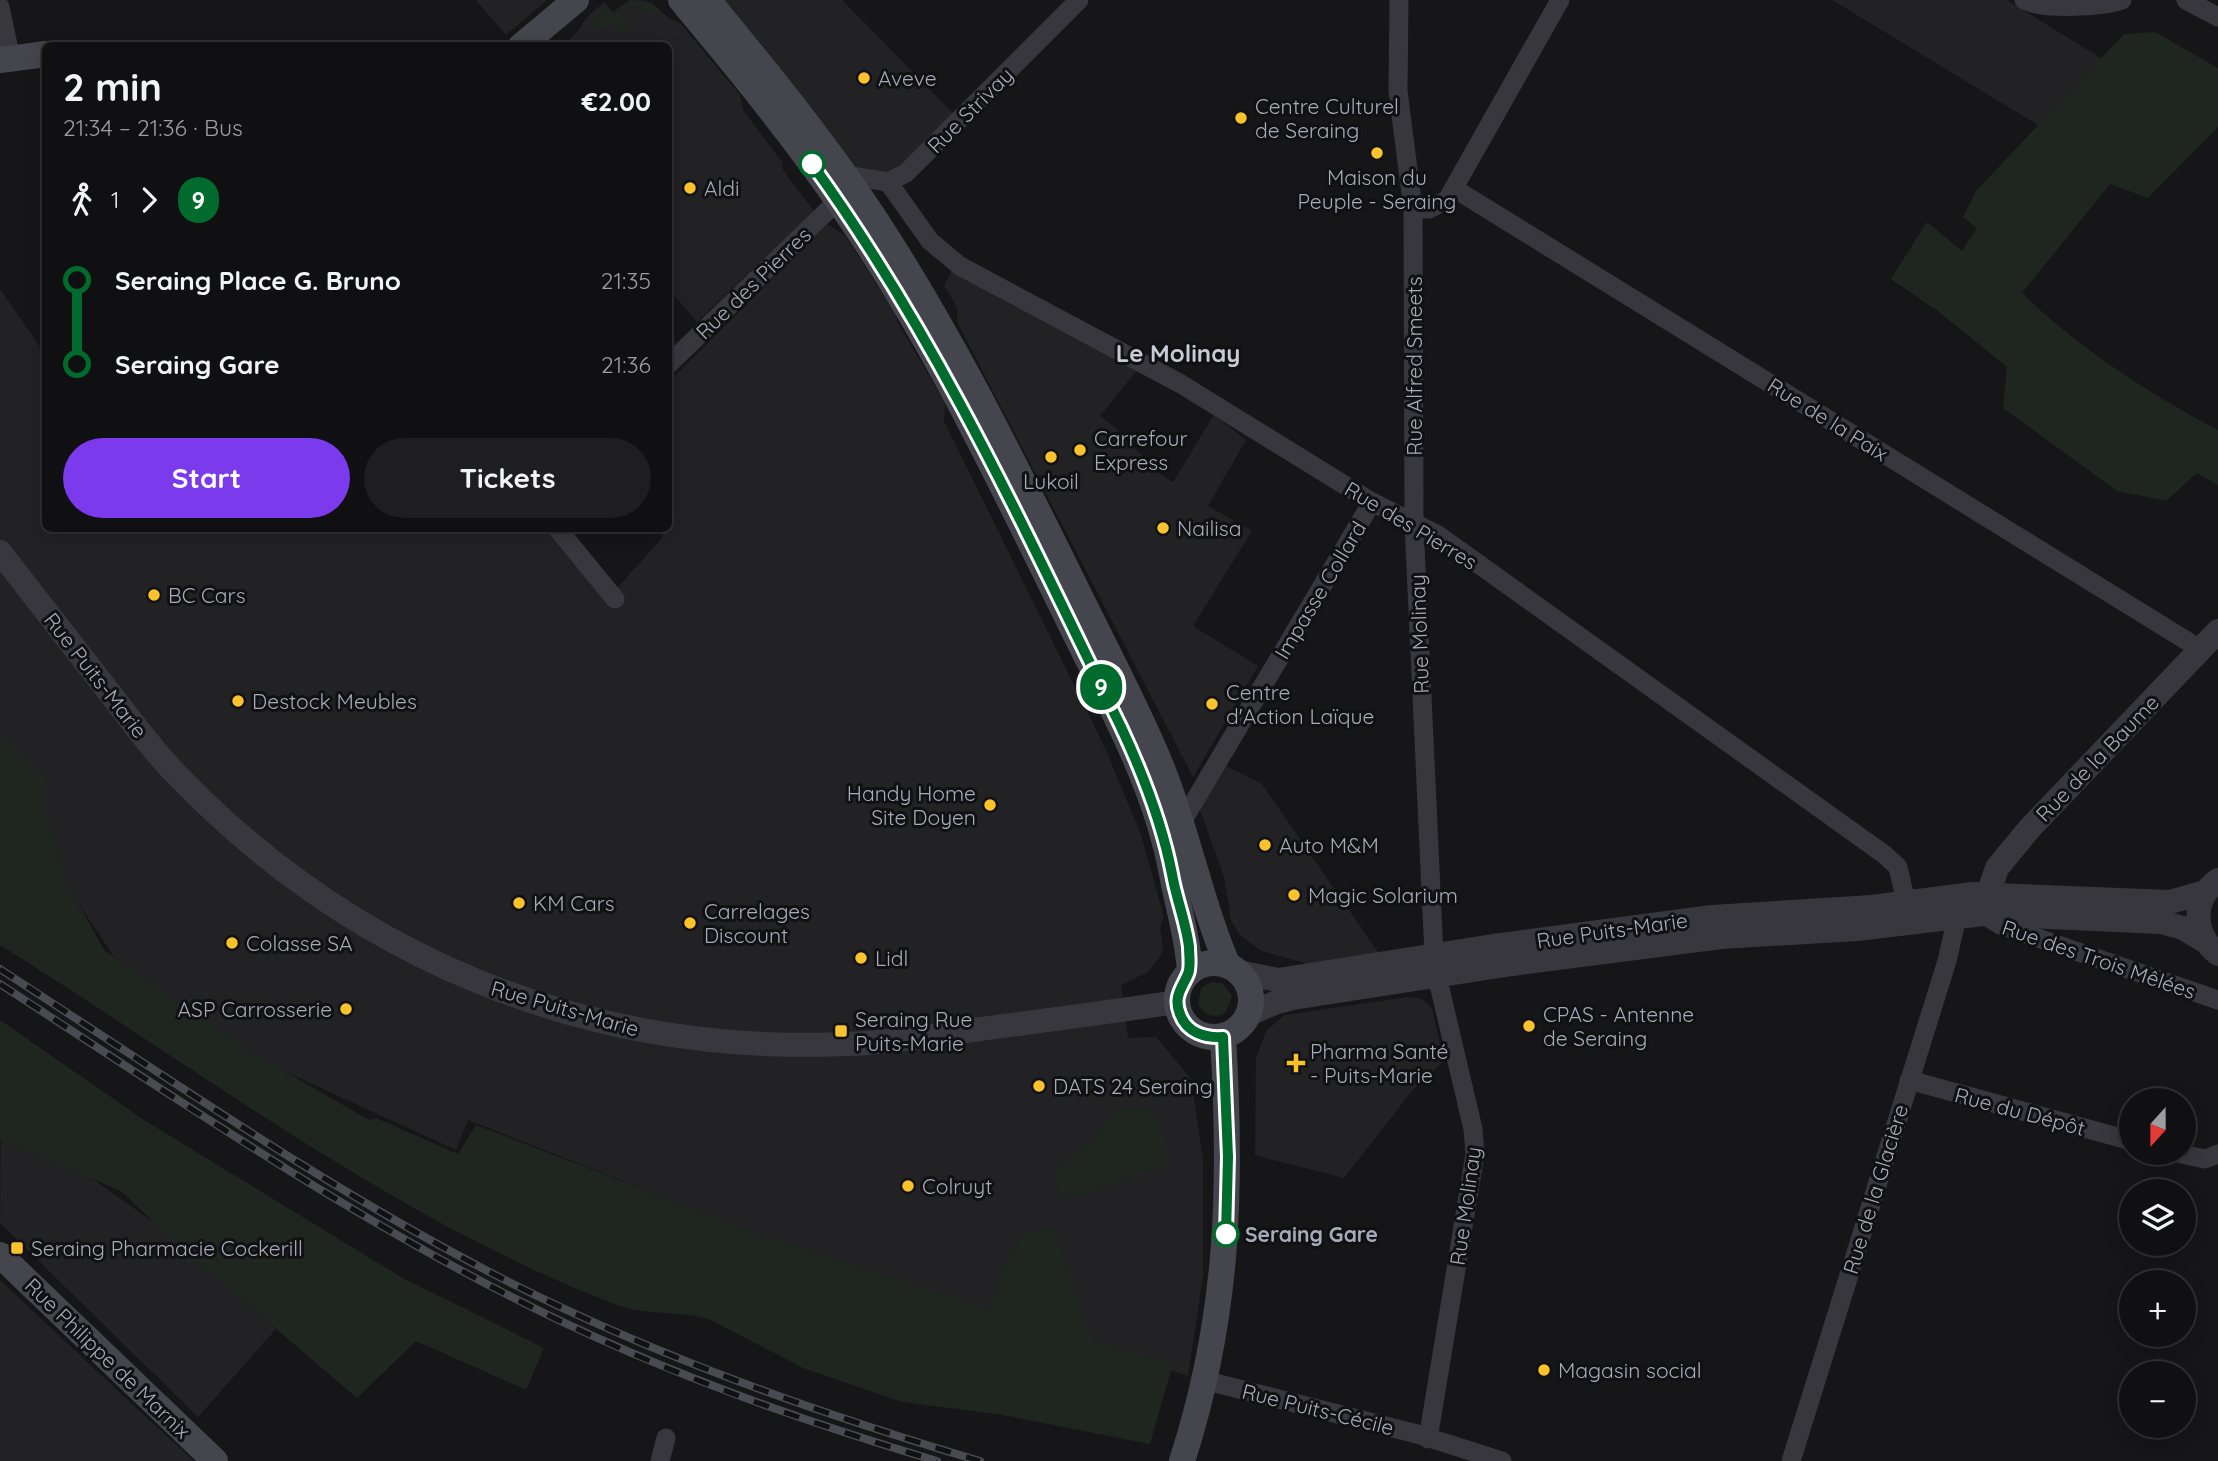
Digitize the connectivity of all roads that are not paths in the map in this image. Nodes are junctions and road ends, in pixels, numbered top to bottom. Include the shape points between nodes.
1 (576, 0) edge
2 (681, 0) edge
3 (708, 0) edge
4 (1079, 0) edge
5 (1399, 0) edge
6 (1560, 0) edge
7 (2024, 0) edge
8 (2122, 0) edge
9 (2186, 0) edge
10 (0, 7) edge
11 (2218, 16) edge
12 (527, 42) edge
13 (42, 55) edge
14 (5, 60) edge
15 (845, 175) junction
16 (888, 182) junction
17 (1455, 189) junction
18 (839, 202) junction
19 (1413, 209) junction
20 (672, 361) edge
21 (1372, 502) junction
22 (1414, 523) junction
23 (560, 532) edge
24 (0, 552) edge
25 (615, 599) dead end
26 (2218, 631) edge
27 (2200, 649) junction
28 (1182, 822) junction
29 (2211, 886) edge
30 (1906, 902) junction
31 (1986, 904) junction
32 (1956, 917) junction
33 (2211, 947) edge
34 (1435, 965) junction
35 (1233, 969) junction
36 (1190, 972) junction
37 (2218, 1000) edge
38 (1177, 1002) junction
39 (1249, 1014) junction
40 (1223, 1037) junction
41 (1909, 1080) junction
42 (2119, 1137) edge
43 (2218, 1154) edge
44 (2196, 1157) edge
45 (0, 1255) edge
46 (1207, 1381) junction
47 (666, 1438) dead end
48 (1428, 1439) junction
49 (1186, 1451) edge
50 (215, 1461) edge
51 (660, 1461) edge
52 (1502, 1461) edge
53 (1791, 1461) edge

1 - 12 main road
2 - 18 main road
3 - 15 main road
4 - 16 street, Rue Strivay via 913,167
5 - 19 street, Rue Alfred Smeets via 1398,91
6 - 17 street
7 - 8 street via 2054,5
9 - 11 street
10 - 14 street
13 - 14 main road
15 - 16 street
15 - 28 main road via 922,294 987,408 1146,732
16 - 21 street, Rue des Pierres via 948,259 1181,384
17 - 19 street via 1439,205
17 - 27 street, Rue de la Paix
18 - 20 street, Rue des Pierres
18 - 36 main road via 975,428 1131,749 1170,855
19 - 22 street, Rue Alfred Smeets
21 - 22 street, Rue des Pierres
21 - 28 street, Impasse Collard
22 - 30 street, Rue des Pierres via 1449,543 1885,855 1898,867
22 - 34 street, Rue Molinay
23 - 25 street
24 - 38 street, Rue Puits-Marie via 147,741 239,835 372,931 438,966 506,994 661,1034 783,1045 881,1042
26 - 27 street, Rue de la Baume
27 - 31 street, Rue de la Baume via 2015,845 1997,868
28 - 35 main road via 1212,928
29 - 31 street via 2181,900 2162,902
29 - 33 street via 2198,916
30 - 31 street, Rue Puits-Marie
30 - 34 street, Rue Puits-Marie via 1681,920
31 - 32 street, Rue Puits-Marie
31 - 33 street via 2161,922 2183,928
31 - 37 street, Rue des Trois Mêlées via 2000,925
32 - 34 street, Rue Puits-Marie
32 - 41 street, Rue de la Glacière via 1947,961
34 - 35 street, Rue Puits-Marie via 1278,979
34 - 39 street, Rue Puits-Marie via 1277,1002
34 - 48 street, Rue Molinay via 1475,1142
35 - 36 main road via 1210,964
35 - 39 main road via 1250,986
36 - 38 main road via 1180,986
38 - 40 main road via 1184,1023 1192,1030
39 - 40 main road via 1243,1024
40 - 46 main road via 1228,1193 1222,1280
41 - 42 street, Rue du Dépôt
41 - 53 street, Rue de la Glacière
43 - 44 street
45 - 50 main road, Rue Philippe de Marnix
46 - 48 street, Rue Puits-Cécile
46 - 49 main road
47 - 51 street
48 - 52 street, Rue Puits-Cécile

